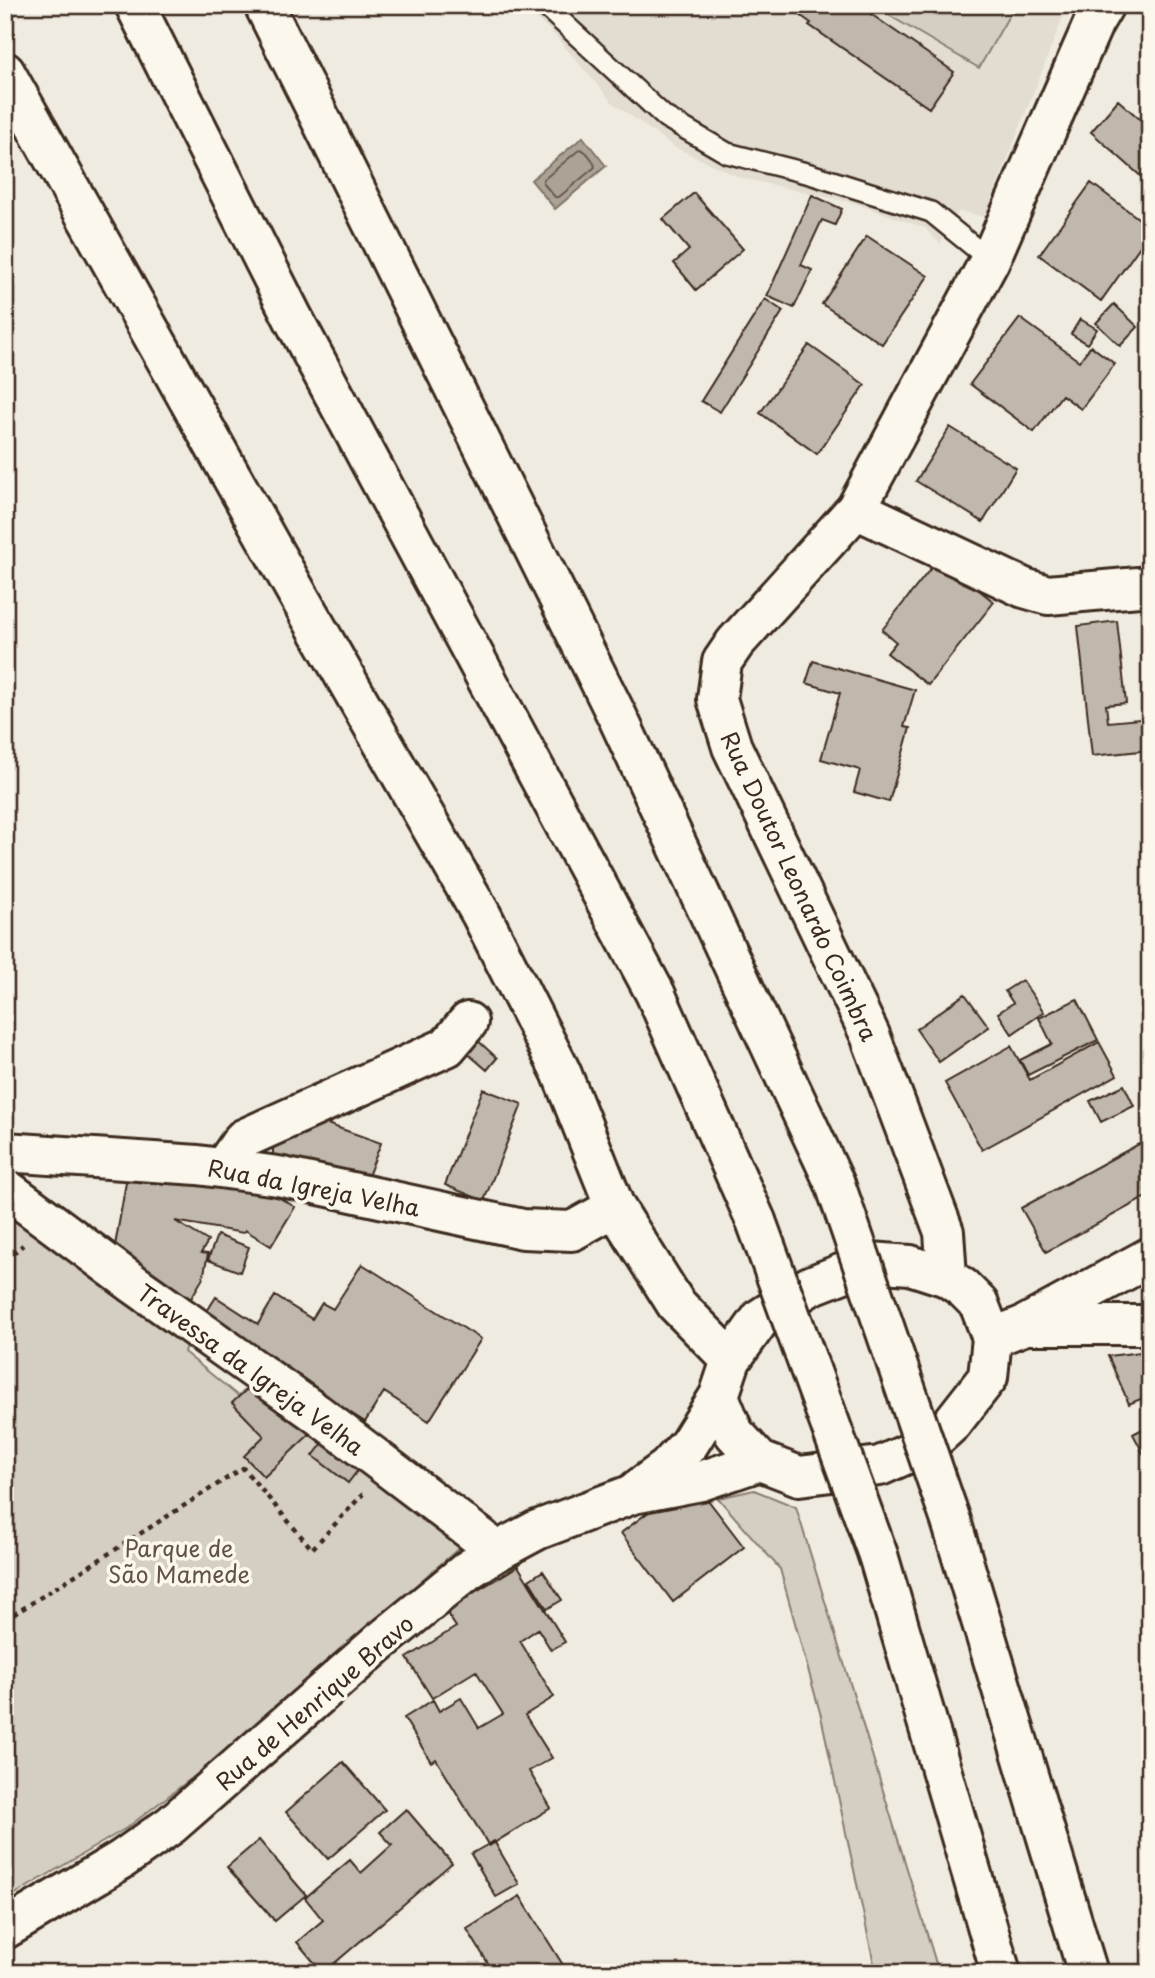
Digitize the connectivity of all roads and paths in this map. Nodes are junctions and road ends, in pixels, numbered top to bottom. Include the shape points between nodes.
1 (135, 5) edge
2 (264, 5) edge
3 (544, 5) edge
4 (1104, 5) edge
5 (5, 72) edge
6 (990, 260) junction
7 (856, 509) junction
8 (1150, 586) edge
9 (468, 1022) dead end
10 (5, 1152) edge
11 (223, 1168) junction
12 (5, 1188) edge
13 (615, 1207) junction
14 (1150, 1257) edge
15 (947, 1277) junction
16 (1150, 1325) edge
17 (1009, 1331) junction
18 (731, 1360) junction
19 (719, 1396) junction
20 (760, 1461) junction
21 (372, 1484) dead end
22 (633, 1494) junction
23 (494, 1553) junction
24 (5, 1620) edge
25 (5, 1929) edge
26 (998, 1962) edge
27 (1088, 1973) edge

1 - 26 main road, bridge via 293,318 655,993 756,1222 878,1555
2 - 27 main road, bridge via 618,718 835,1184 951,1521
3 - 6 lane via 665,117 727,153 930,212
4 - 6 main road, Rua Doutor Leonardo Coimbra
5 - 13 main road via 481,914 561,1072
6 - 7 main road, Rua Doutor Leonardo Coimbra
7 - 8 main road via 1048,596
7 - 15 main road, Rua Doutor Leonardo Coimbra via 735,643 722,662 717,699 732,747 870,1035 944,1232
9 - 11 main road via 447,1047 243,1139
10 - 11 main road, Rua da Igreja Velha
11 - 13 main road, Rua da Igreja Velha via 523,1229 572,1231
12 - 23 main road, Travessa da Igreja Velha via 327,1422 481,1538
13 - 18 main road via 676,1304
14 - 17 main road
15 - 17 main road
15 - 18 main road via 910,1265 871,1262 810,1286 761,1318
16 - 17 main road
17 - 20 main road via 988,1377 953,1423 929,1444 880,1466 799,1476
18 - 19 main road
19 - 20 main road via 734,1433
19 - 22 main road, Rua de Henrique Bravo via 689,1444
20 - 22 main road, Rua de Henrique Bravo via 701,1481
21 - 24 path via 312,1549 243,1468
22 - 23 main road, Rua de Henrique Bravo via 537,1530
23 - 25 main road, Rua de Henrique Bravo via 380,1642 171,1825

